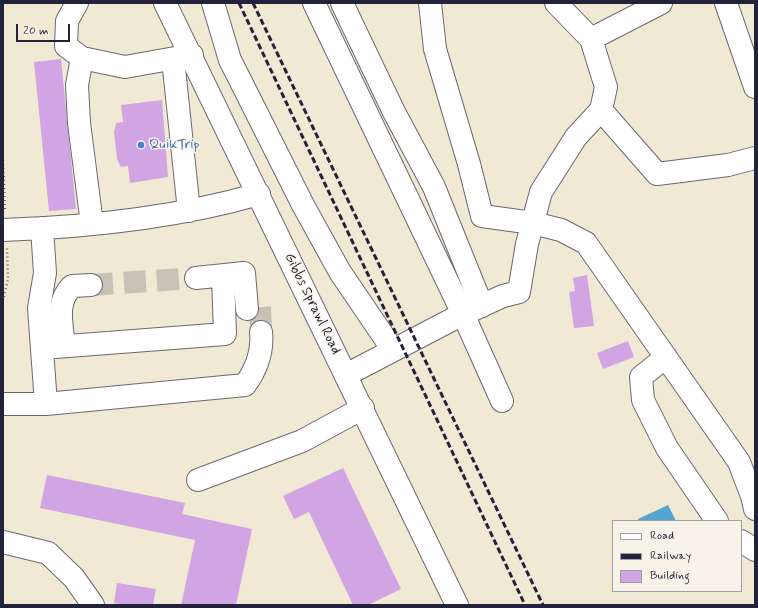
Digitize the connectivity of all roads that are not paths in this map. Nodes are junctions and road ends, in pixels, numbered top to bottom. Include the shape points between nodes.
1 (77, 3) edge
2 (165, 3) edge
3 (213, 3) edge
4 (314, 3) edge
5 (342, 3) edge
6 (430, 3) edge
7 (556, 3) edge
8 (661, 3) edge
9 (726, 3) edge
10 (591, 40) junction
11 (182, 57) junction
12 (82, 58) junction
13 (755, 87) edge
14 (601, 110) junction
15 (755, 158) edge
16 (259, 194) junction
17 (189, 211) junction
18 (533, 223) junction
19 (92, 224) junction
20 (42, 228) junction
21 (3, 230) edge
22 (223, 276) junction
23 (196, 278) tunnel mouth
24 (91, 285) tunnel mouth
25 (251, 301) tunnel mouth
26 (473, 310) junction
27 (255, 332) tunnel mouth
28 (64, 346) junction
29 (42, 348) junction
30 (392, 350) junction
31 (666, 357) junction
32 (346, 375) junction
33 (502, 401) dead end
34 (3, 404) edge
35 (46, 404) junction
36 (363, 408) junction
37 (198, 480) dead end
38 (755, 509) edge
39 (716, 520) edge
40 (3, 542) edge
41 (742, 542) edge
42 (755, 550) edge
43 (93, 605) edge
44 (457, 605) edge

1 - 12 street via 67,21 66,46
2 - 11 street, Gibbs Sprawl Road
3 - 30 street via 230,60 303,205 340,272
4 - 26 street
5 - 26 street via 394,112 434,187
6 - 18 street via 435,49 470,164 482,216
7 - 10 street
8 - 10 street
9 - 13 street
10 - 14 street via 606,87
11 - 12 street via 125,67
11 - 16 street, Gibbs Sprawl Road
11 - 17 street
12 - 19 street via 77,85 79,123
14 - 15 street via 657,174 728,165
14 - 18 street via 576,137 541,192
16 - 17 street
16 - 32 street, Gibbs Sprawl Road
17 - 19 street
18 - 26 street via 519,292 502,296
18 - 31 street via 561,230 586,243
19 - 20 street
20 - 21 street
20 - 29 street via 45,273 39,308
22 - 23 street
22 - 25 street via 244,274
22 - 28 street via 225,334
24 - 28 street via 72,286 64,294 60,305
26 - 30 street
26 - 33 street
27 - 35 street via 262,342 253,373 245,385
28 - 29 street
29 - 35 street
30 - 32 street
31 - 38 street via 739,462
31 - 39 street via 641,377 643,400 667,448
32 - 36 street, Gibbs Sprawl Road
34 - 35 street
36 - 37 street via 302,441
36 - 44 street, Gibbs Sprawl Road
40 - 43 street via 48,553 74,578
41 - 42 street

